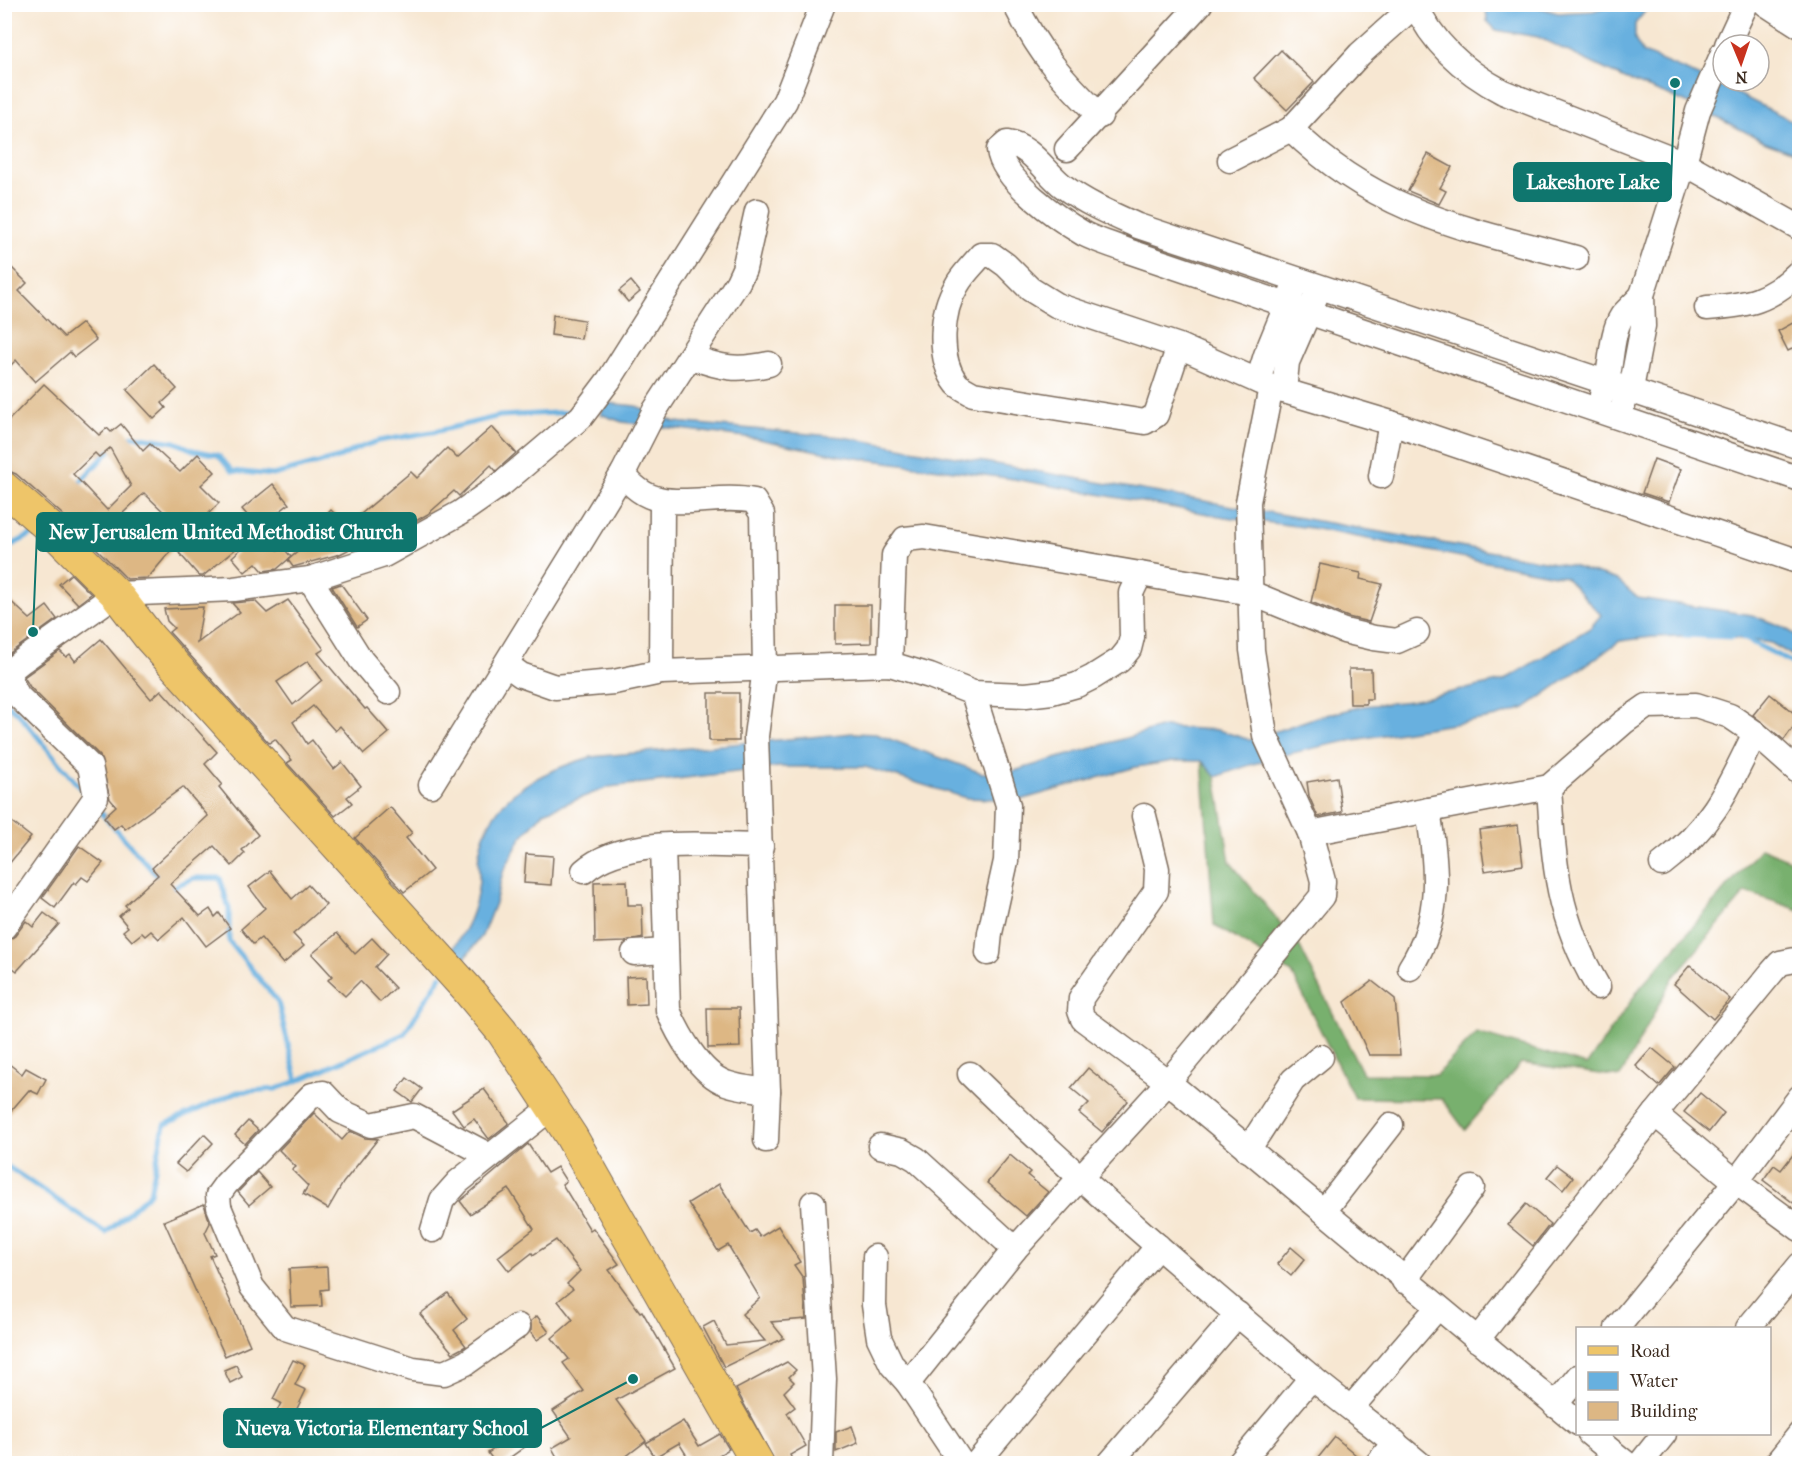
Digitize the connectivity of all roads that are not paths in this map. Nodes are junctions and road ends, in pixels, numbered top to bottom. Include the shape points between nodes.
1 (823, 4) edge
2 (1015, 4) edge
3 (1200, 4) edge
4 (1746, 4) edge
5 (1766, 4) edge
6 (1415, 5) edge
7 (1800, 26) edge
8 (1733, 33) edge
9 (1711, 79) edge
10 (1100, 116) junction
11 (1291, 129) junction
12 (1067, 149) dead end
13 (1230, 160) dead end
14 (1684, 163) junction
15 (757, 211) dead end
16 (1800, 228) edge
17 (1576, 258) dead end
18 (1800, 271) edge
19 (1309, 282) junction
20 (1298, 308) junction
21 (1707, 308) dead end
22 (1179, 346) junction
23 (691, 357) junction
24 (769, 364) dead end
25 (1620, 385) junction
26 (1271, 387) junction
27 (1607, 411) junction
28 (1391, 423) junction
29 (1800, 447) edge
30 (623, 473) junction
31 (1381, 476) dead end
32 (1800, 478) edge
33 (15, 497) edge
34 (662, 502) junction
35 (1800, 562) edge
36 (1140, 574) junction
37 (310, 579) junction
38 (1251, 593) junction
39 (116, 594) junction
40 (1417, 632) dead end
41 (890, 664) junction
42 (507, 666) junction
43 (765, 668) junction
44 (661, 672) junction
45 (388, 692) dead end
46 (973, 693) junction
47 (1755, 733) junction
48 (1800, 773) edge
49 (431, 784) dead end
50 (1550, 787) junction
51 (1428, 810) junction
52 (1144, 816) dead end
53 (1310, 833) junction
54 (663, 846) junction
55 (761, 846) junction
56 (1662, 864) dead end
57 (584, 871) dead end
58 (4, 927) edge
59 (666, 951) junction
60 (634, 953) dead end
61 (988, 953) dead end
62 (1800, 959) edge
63 (1410, 968) dead end
64 (1598, 987) dead end
65 (1321, 1057) dead end
66 (970, 1074) dead end
67 (1168, 1082) junction
68 (768, 1091) junction
69 (1800, 1097) edge
70 (552, 1107) junction
71 (1654, 1114) junction
72 (1391, 1125) dead end
73 (766, 1140) dead end
74 (880, 1146) dead end
75 (1248, 1150) junction
76 (490, 1156) junction
77 (1080, 1178) junction
78 (1736, 1182) junction
79 (1472, 1188) dead end
80 (813, 1203) dead end
81 (1324, 1211) junction
82 (433, 1230) dead end
83 (1800, 1230) edge
84 (1158, 1246) junction
85 (1015, 1249) junction
86 (875, 1257) dead end
87 (1800, 1265) edge
88 (1404, 1281) junction
89 (1438, 1307) junction
90 (1238, 1314) junction
91 (518, 1326) dead end
92 (1619, 1327) edge
93 (1751, 1327) edge
94 (1477, 1340) junction
95 (1312, 1377) junction
96 (1576, 1379) edge
97 (908, 1383) junction
98 (1555, 1405) junction
99 (1351, 1408) junction
100 (1576, 1421) edge
101 (1800, 1434) edge
102 (1591, 1435) edge
103 (1663, 1435) edge
104 (1395, 1442) junction
105 (758, 1464) edge
106 (821, 1464) edge
107 (962, 1464) edge
108 (976, 1464) edge
109 (1108, 1464) edge
110 (1239, 1464) edge
111 (1377, 1464) edge
112 (1420, 1464) edge
113 (1627, 1464) edge
114 (1640, 1464) edge
115 (1776, 1464) edge

1 - 37 street via 785,101 609,380 586,410 503,483 460,513 384,555
2 - 10 street via 1056,72
3 - 10 street
4 - 8 street
5 - 7 street
6 - 11 street via 1360,54
6 - 14 street via 1426,28 1476,78
9 - 14 street
10 - 12 street
11 - 13 street
11 - 17 street via 1330,165 1399,206 1437,221
14 - 16 street
14 - 25 street via 1642,295 1643,326
15 - 23 street via 744,269
18 - 21 street via 1785,286 1760,300
19 - 20 street
19 - 20 street via 1138,226 1096,208 1063,186 1017,146 1007,143 999,150 1028,193 1085,234
19 - 25 street
20 - 26 street
20 - 27 street
22 - 22 street via 1056,305 1030,289 992,255 981,255 957,284 947,308 944,339 949,369 958,386 973,393 1145,422 1156,415
22 - 26 street
23 - 24 street via 723,369
23 - 30 street via 655,410
25 - 27 street
25 - 29 street
26 - 28 street
26 - 38 street via 1248,502
27 - 32 street
28 - 31 street
28 - 35 street
30 - 34 street via 631,486
30 - 42 street
33 - 39 main road
34 - 43 street via 739,498 754,501 762,514
34 - 44 street
36 - 38 street
36 - 41 street via 924,537 905,539 894,555
36 - 46 street via 1131,593 1132,637 1120,660 1077,685 1052,692
37 - 39 street via 225,590
37 - 45 street via 361,660
38 - 40 street via 1344,631 1397,641
38 - 53 street via 1252,650 1265,735
39 - 58 street via 12,669 9,679 18,696 90,766 96,797
39 - 70 main road via 150,638 467,989 502,1031
41 - 43 street
41 - 46 street
42 - 44 street via 555,687 614,682
42 - 49 street
43 - 44 street
43 - 55 street via 756,736
46 - 61 street via 1008,805 1006,861
47 - 48 street
47 - 50 street via 1730,716 1696,705 1647,706
47 - 56 street via 1711,818 1686,847
50 - 51 street
50 - 64 street via 1555,869 1565,918
51 - 53 street
51 - 63 street via 1437,864 1435,897 1428,930
52 - 67 street via 1157,869 1156,891 1082,998 1080,1011 1083,1019
53 - 67 street via 1323,881 1322,896
54 - 55 street
54 - 57 street via 624,850 594,862
54 - 59 street
55 - 68 street
59 - 60 street
59 - 68 street via 668,1010 684,1045 724,1083
62 - 71 street via 1780,963
65 - 75 street via 1293,1080
66 - 77 street
67 - 75 street
67 - 77 street
68 - 73 street
69 - 78 street
70 - 76 street
70 - 105 main road
71 - 78 street
71 - 94 street
72 - 81 street
74 - 85 street via 916,1159
75 - 81 street
76 - 82 street via 442,1200
76 - 91 street via 414,1116 380,1124 358,1121 340,1112 318,1092 226,1184 219,1195 219,1207 252,1287 285,1328 413,1369 444,1373 466,1363
77 - 84 street
77 - 85 street
78 - 83 street
78 - 92 street
79 - 88 street
80 - 106 street via 824,1379
81 - 88 street
84 - 90 street
84 - 108 street
85 - 97 street
86 - 97 street via 874,1305 879,1338 892,1365
87 - 93 street
88 - 89 street
89 - 94 street
89 - 99 street
90 - 95 street
90 - 109 street
94 - 98 street
95 - 99 street
95 - 110 street
96 - 98 street
97 - 107 street
98 - 100 street
99 - 104 street
101 - 115 street
102 - 113 street
103 - 114 street
104 - 111 street
104 - 112 street

